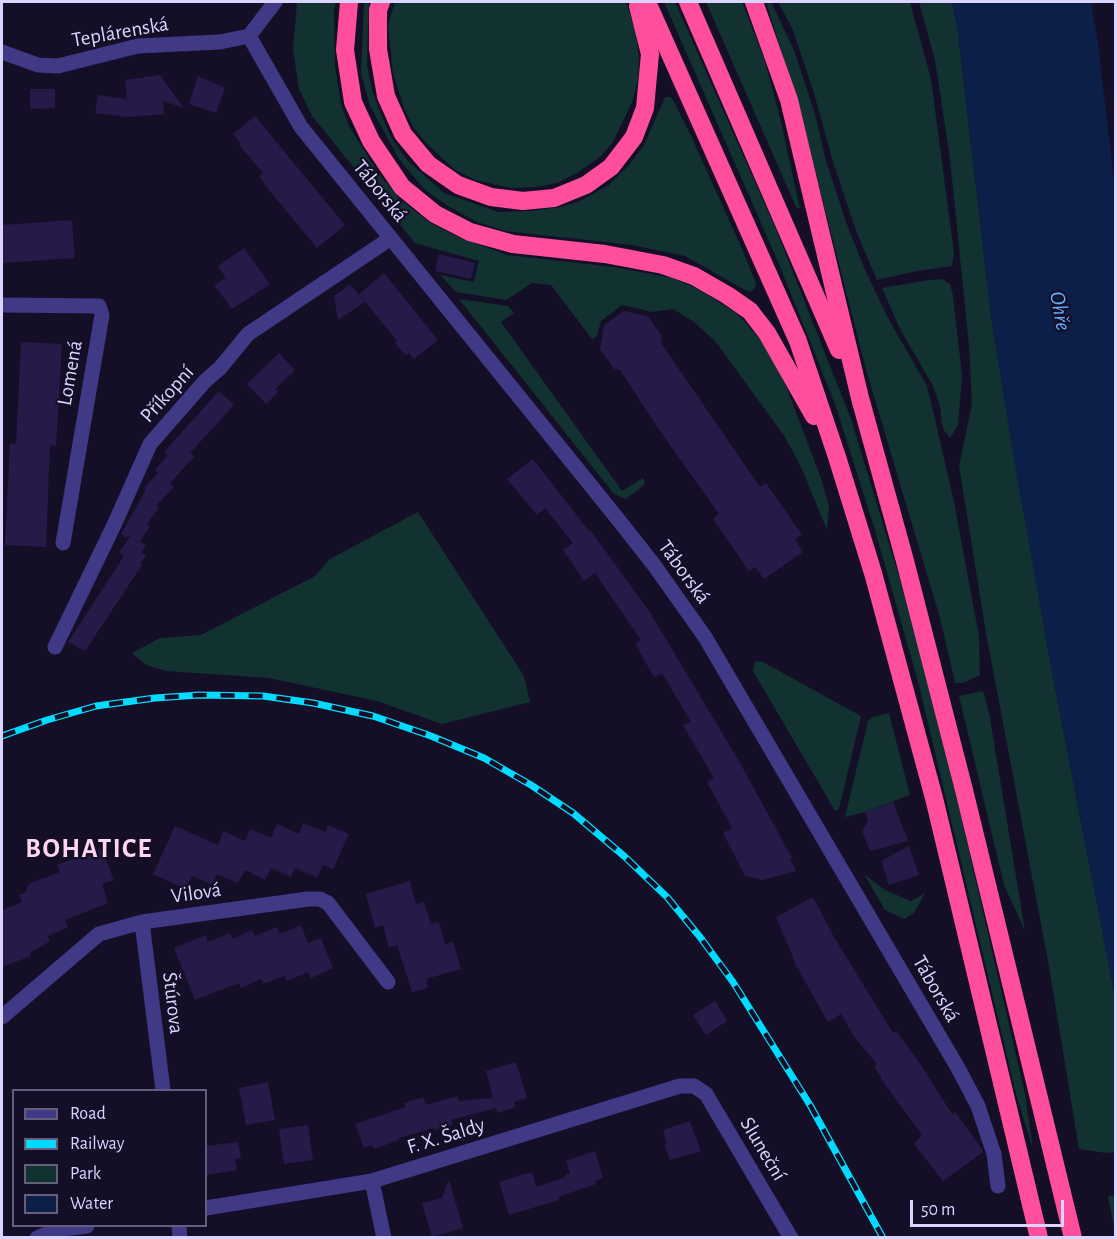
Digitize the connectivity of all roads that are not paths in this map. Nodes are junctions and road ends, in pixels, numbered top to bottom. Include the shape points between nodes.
1 (275, 2) edge
2 (349, 2) edge
3 (636, 2) edge
4 (647, 2) edge
5 (688, 2) edge
6 (754, 2) edge
7 (379, 6) edge
8 (249, 36) junction
9 (2, 52) edge
10 (392, 238) junction
11 (2, 305) edge
12 (860, 398) junction
13 (837, 457) junction
14 (63, 543) dead end
15 (55, 647) dead end
16 (142, 922) junction
17 (388, 982) dead end
18 (2, 1017) edge
19 (694, 1086) joint
20 (163, 1089) edge
21 (372, 1181) junction
22 (999, 1186) dead end
23 (207, 1208) edge
24 (79, 1227) edge
25 (37, 1238) edge
26 (384, 1238) edge
27 (791, 1238) edge
28 (1039, 1238) edge
29 (1073, 1238) edge

1 - 8 street
2 - 13 highway via 345,50 353,102 371,141 402,187 435,214 470,232 513,244 663,265 694,276 727,295 750,311 767,333
3 - 7 highway via 650,54 645,108 634,137 611,167 586,185 554,198 523,201 458,185 428,164 403,134 386,96 378,49
4 - 13 highway via 798,341
5 - 12 highway
6 - 12 highway via 789,100
8 - 9 street, Teplárenská via 220,42 138,46 58,66 38,65
8 - 10 street, Táborská via 301,127
10 - 15 street, Příkopní via 248,334 150,444
10 - 22 street, Táborská via 632,537 705,637 973,1097 994,1154
11 - 14 street, Lomená via 99,306 102,315
12 - 29 highway via 964,790
13 - 28 highway via 934,798
16 - 17 street, Vilová via 320,899 328,903
16 - 18 street, Vilová via 99,934
16 - 20 street, Štúrova
19 - 21 street, F. X. Šaldy via 680,1086
19 - 27 street, Sluneční via 706,1094
21 - 23 street, F. X. Šaldy
21 - 26 street
24 - 25 street via 55,1230

